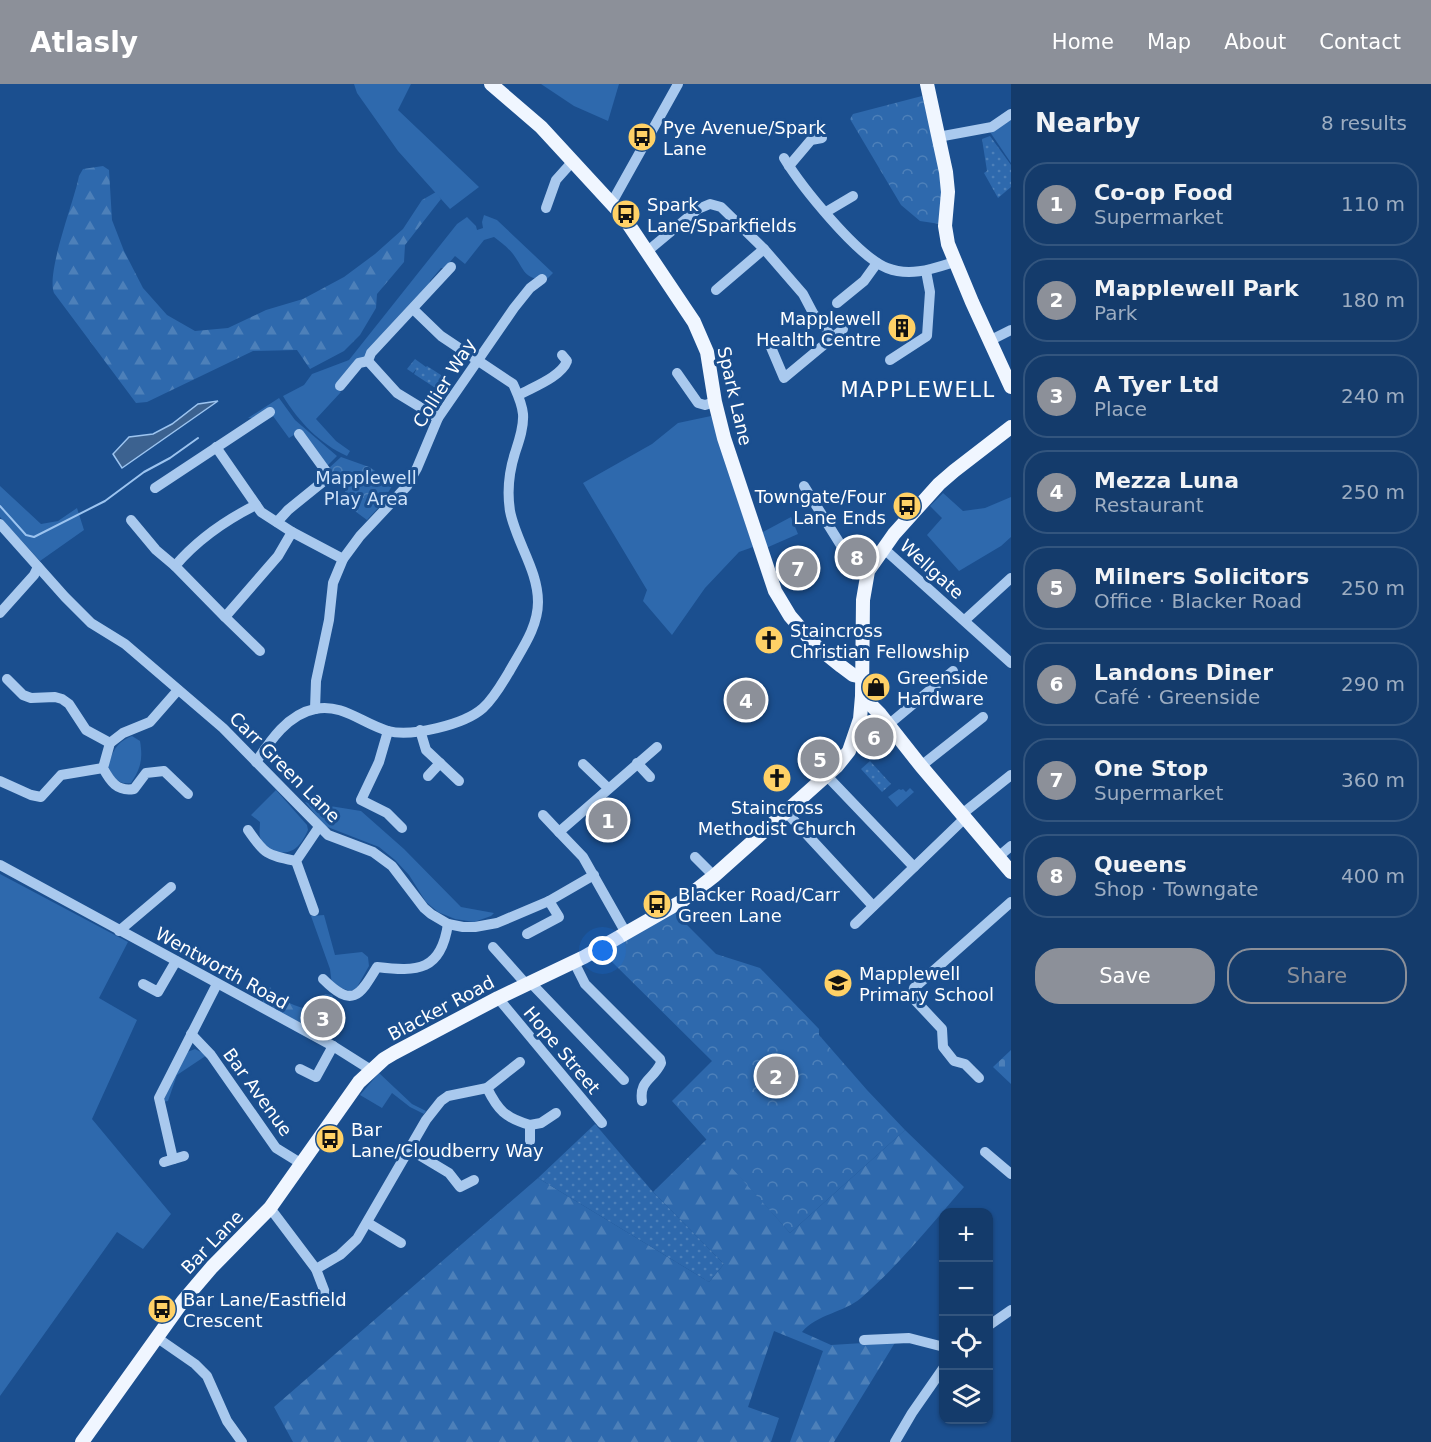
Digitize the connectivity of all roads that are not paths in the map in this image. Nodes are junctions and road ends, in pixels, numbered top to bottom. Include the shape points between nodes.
1 (491, 84) edge
2 (678, 84) edge
3 (927, 84) edge
4 (1011, 114) edge
5 (938, 137) junction
6 (822, 138) dead end
7 (573, 161) junction
8 (854, 196) dead end
9 (611, 204) junction
10 (546, 208) dead end
11 (826, 212) junction
12 (764, 249) junction
13 (648, 253) junction
14 (954, 262) junction
15 (878, 263) junction
16 (451, 267) dead end
17 (926, 271) junction
18 (542, 279) dead end
19 (716, 290) dead end
20 (837, 303) dead end
21 (413, 309) junction
22 (843, 329) dead end
23 (1011, 330) edge
24 (832, 337) junction
25 (784, 339) dead end
26 (991, 340) junction
27 (562, 355) dead end
28 (476, 360) junction
29 (890, 360) dead end
30 (368, 361) junction
31 (677, 373) dead end
32 (340, 386) dead end
33 (1011, 387) edge
34 (519, 395) junction
35 (715, 402) junction
36 (270, 412) dead end
37 (438, 418) junction
38 (1011, 428) edge
39 (299, 435) dead end
40 (216, 447) junction
41 (804, 486) dead end
42 (155, 488) dead end
43 (256, 505) junction
44 (131, 520) dead end
45 (277, 522) junction
46 (0, 524) edge
47 (292, 532) junction
48 (884, 548) junction
49 (343, 559) junction
50 (175, 566) junction
51 (38, 567) junction
52 (868, 572) junction
53 (1011, 578) edge
54 (0, 613) edge
55 (225, 617) junction
56 (965, 620) junction
57 (260, 651) dead end
58 (1011, 663) edge
59 (953, 671) dead end
60 (862, 677) junction
61 (7, 679) dead end
62 (178, 690) junction
63 (862, 696) junction
64 (315, 709) junction
65 (983, 717) dead end
66 (860, 719) junction
67 (887, 724) junction
68 (420, 730) junction
69 (388, 731) junction
70 (110, 743) junction
71 (657, 747) dead end
72 (256, 762) junction
73 (440, 763) junction
74 (637, 763) junction
75 (583, 764) dead end
76 (921, 766) junction
77 (103, 768) junction
78 (1011, 775) edge
79 (428, 776) dead end
80 (827, 776) junction
81 (650, 777) dead end
82 (0, 781) edge
83 (459, 781) dead end
84 (608, 788) junction
85 (188, 794) dead end
86 (787, 813) junction
87 (543, 815) dead end
88 (964, 816) junction
89 (319, 827) junction
90 (402, 828) dead end
91 (248, 830) dead end
92 (559, 832) junction
93 (1011, 846) edge
94 (695, 856) dead end
95 (998, 857) junction
96 (296, 861) junction
97 (0, 865) edge
98 (914, 867) junction
99 (1011, 872) edge
100 (594, 875) junction
101 (714, 876) junction
102 (171, 887) dead end
103 (549, 901) junction
104 (1011, 902) edge
105 (873, 906) junction
106 (314, 911) dead end
107 (448, 924) junction
108 (855, 924) dead end
109 (119, 931) junction
110 (626, 933) junction
111 (527, 934) dead end
112 (493, 947) dead end
113 (176, 961) junction
114 (574, 962) junction
115 (323, 980) dead end
116 (528, 983) junction
117 (142, 984) dead end
118 (217, 984) junction
119 (498, 998) junction
120 (191, 1034) junction
121 (333, 1046) junction
122 (520, 1062) dead end
123 (300, 1069) dead end
124 (371, 1070) junction
125 (979, 1078) dead end
126 (624, 1080) dead end
127 (487, 1088) junction
128 (642, 1101) dead end
129 (556, 1113) dead end
130 (602, 1123) dead end
131 (530, 1125) junction
132 (530, 1141) dead end
133 (409, 1149) junction
134 (985, 1152) dead end
135 (174, 1159) dead end
136 (302, 1164) junction
137 (1011, 1174) edge
138 (474, 1180) dead end
139 (270, 1208) junction
140 (368, 1223) junction
141 (401, 1243) dead end
142 (316, 1269) junction
143 (329, 1303) dead end
144 (1011, 1310) edge
145 (993, 1323) edge
146 (156, 1337) junction
147 (864, 1341) dead end
148 (939, 1346) edge
149 (942, 1370) edge
150 (82, 1442) edge
151 (242, 1442) edge
152 (895, 1442) edge

1 - 7 main road, Spark Lane
2 - 9 street
3 - 5 main road
4 - 5 street via 992,127
5 - 14 main road via 948,192 945,226
6 - 11 street via 811,140 786,162
7 - 9 main road, Spark Lane
7 - 10 street via 556,180
8 - 11 street
9 - 13 main road, Spark Lane
11 - 15 street
12 - 13 street via 721,207 710,204 698,209
12 - 19 street
12 - 24 street via 803,294
13 - 35 main road, Spark Lane via 700,333
14 - 17 street
14 - 26 main road
15 - 17 street via 900,271
15 - 20 street via 864,281
16 - 21 street
17 - 29 street via 930,292 927,336
18 - 28 street, Collier Way via 530,288
21 - 28 street via 441,336
21 - 30 street
22 - 24 street
23 - 26 street
24 - 25 street via 784,378 770,345
26 - 33 main road
27 - 34 street via 567,361 565,368
28 - 34 street via 513,384
28 - 37 street, Collier Way
30 - 32 street via 359,363
30 - 37 street via 398,393
31 - 35 street via 699,403
34 - 68 street via 523,414 521,438 508,486 516,533 536,579 535,622 494,698 463,719
35 - 60 main road, Spark Lane via 768,573 782,604 815,645 853,675
36 - 40 street
37 - 49 street, Collier Way via 407,486
38 - 48 main road via 939,484
39 - 45 street via 328,477
40 - 42 street
40 - 43 street
41 - 52 street via 847,555
43 - 45 street
43 - 50 street via 200,539
44 - 50 street
45 - 47 street
46 - 51 street, Carr Green Lane
47 - 49 street
47 - 55 street via 278,556
48 - 52 main road
48 - 56 street, Wellgate
49 - 64 street, Collier Way via 331,592
50 - 55 street
51 - 54 street
51 - 62 street, Carr Green Lane via 91,622 125,644
52 - 60 main road, Blacker Road via 863,594
53 - 56 street
55 - 57 street
56 - 58 street, Wellgate
59 - 67 street
60 - 63 main road, Blacker Road
61 - 70 street via 31,698 62,699 86,730
62 - 70 street via 150,722
62 - 72 street, Carr Green Lane
63 - 66 main road, Blacker Road
63 - 67 main road
64 - 69 street via 338,709
64 - 72 street via 301,714 273,736
65 - 76 street
66 - 67 main road
66 - 80 main road, Blacker Road via 849,751
67 - 76 main road
68 - 69 street
68 - 73 street via 426,750
69 - 90 street via 361,800 387,813
70 - 77 street
71 - 74 street
72 - 89 street, Carr Green Lane
73 - 79 street
73 - 83 street
74 - 81 street
74 - 84 street
75 - 84 street
76 - 88 main road
77 - 82 street via 61,774 41,797
77 - 85 street via 117,788 134,789 146,773 164,771
78 - 88 street
80 - 86 main road, Blacker Road
80 - 98 street
84 - 92 street
86 - 101 main road, Blacker Road
86 - 105 street
87 - 92 street
88 - 95 main road
88 - 98 street
89 - 96 street
89 - 107 street, Carr Green Lane via 328,835 381,857 424,908
91 - 96 street via 261,850
92 - 100 street
93 - 95 street
94 - 101 street
95 - 99 main road
96 - 106 street
97 - 109 street, Wentworth Road
98 - 105 street
100 - 103 street, Carr Green Lane
100 - 110 street
101 - 110 main road, Blacker Road via 682,901
102 - 109 street
103 - 107 street, Carr Green Lane via 497,923 475,927
103 - 111 street via 559,917
104 - 125 street via 914,988 912,997 942,1029 943,1047 954,1061 965,1064
105 - 108 street
107 - 115 street via 436,957 423,967 377,967 364,989 351,996 336,993
109 - 113 street, Wentworth Road
110 - 114 main road, Blacker Road
112 - 116 street
113 - 117 street via 159,992
113 - 118 street, Wentworth Road
114 - 116 main road, Blacker Road
114 - 128 street via 585,984 662,1063 643,1084
116 - 119 main road, Blacker Road
116 - 126 street
118 - 120 street
118 - 121 street, Wentworth Road
119 - 124 main road, Blacker Road via 394,1053
119 - 130 street, Hope Street
120 - 135 street via 159,1098
120 - 136 street, Bar Avenue via 211,1055 276,1148
121 - 123 street via 316,1077
121 - 124 street, Wentworth Road
122 - 127 street
124 - 136 main road, Bar Lane
127 - 131 street via 498,1109
127 - 133 street via 441,1101
129 - 131 street
131 - 132 street
133 - 138 street via 449,1173 459,1192
133 - 140 street
134 - 137 street
136 - 139 main road, Bar Lane
139 - 142 street
139 - 146 main road, Bar Lane via 194,1286
140 - 141 street
140 - 142 street via 349,1248
142 - 143 street
144 - 145 street
146 - 150 main road, Bar Lane
146 - 151 street via 207,1376 227,1421
147 - 148 street via 909,1338
149 - 152 street

